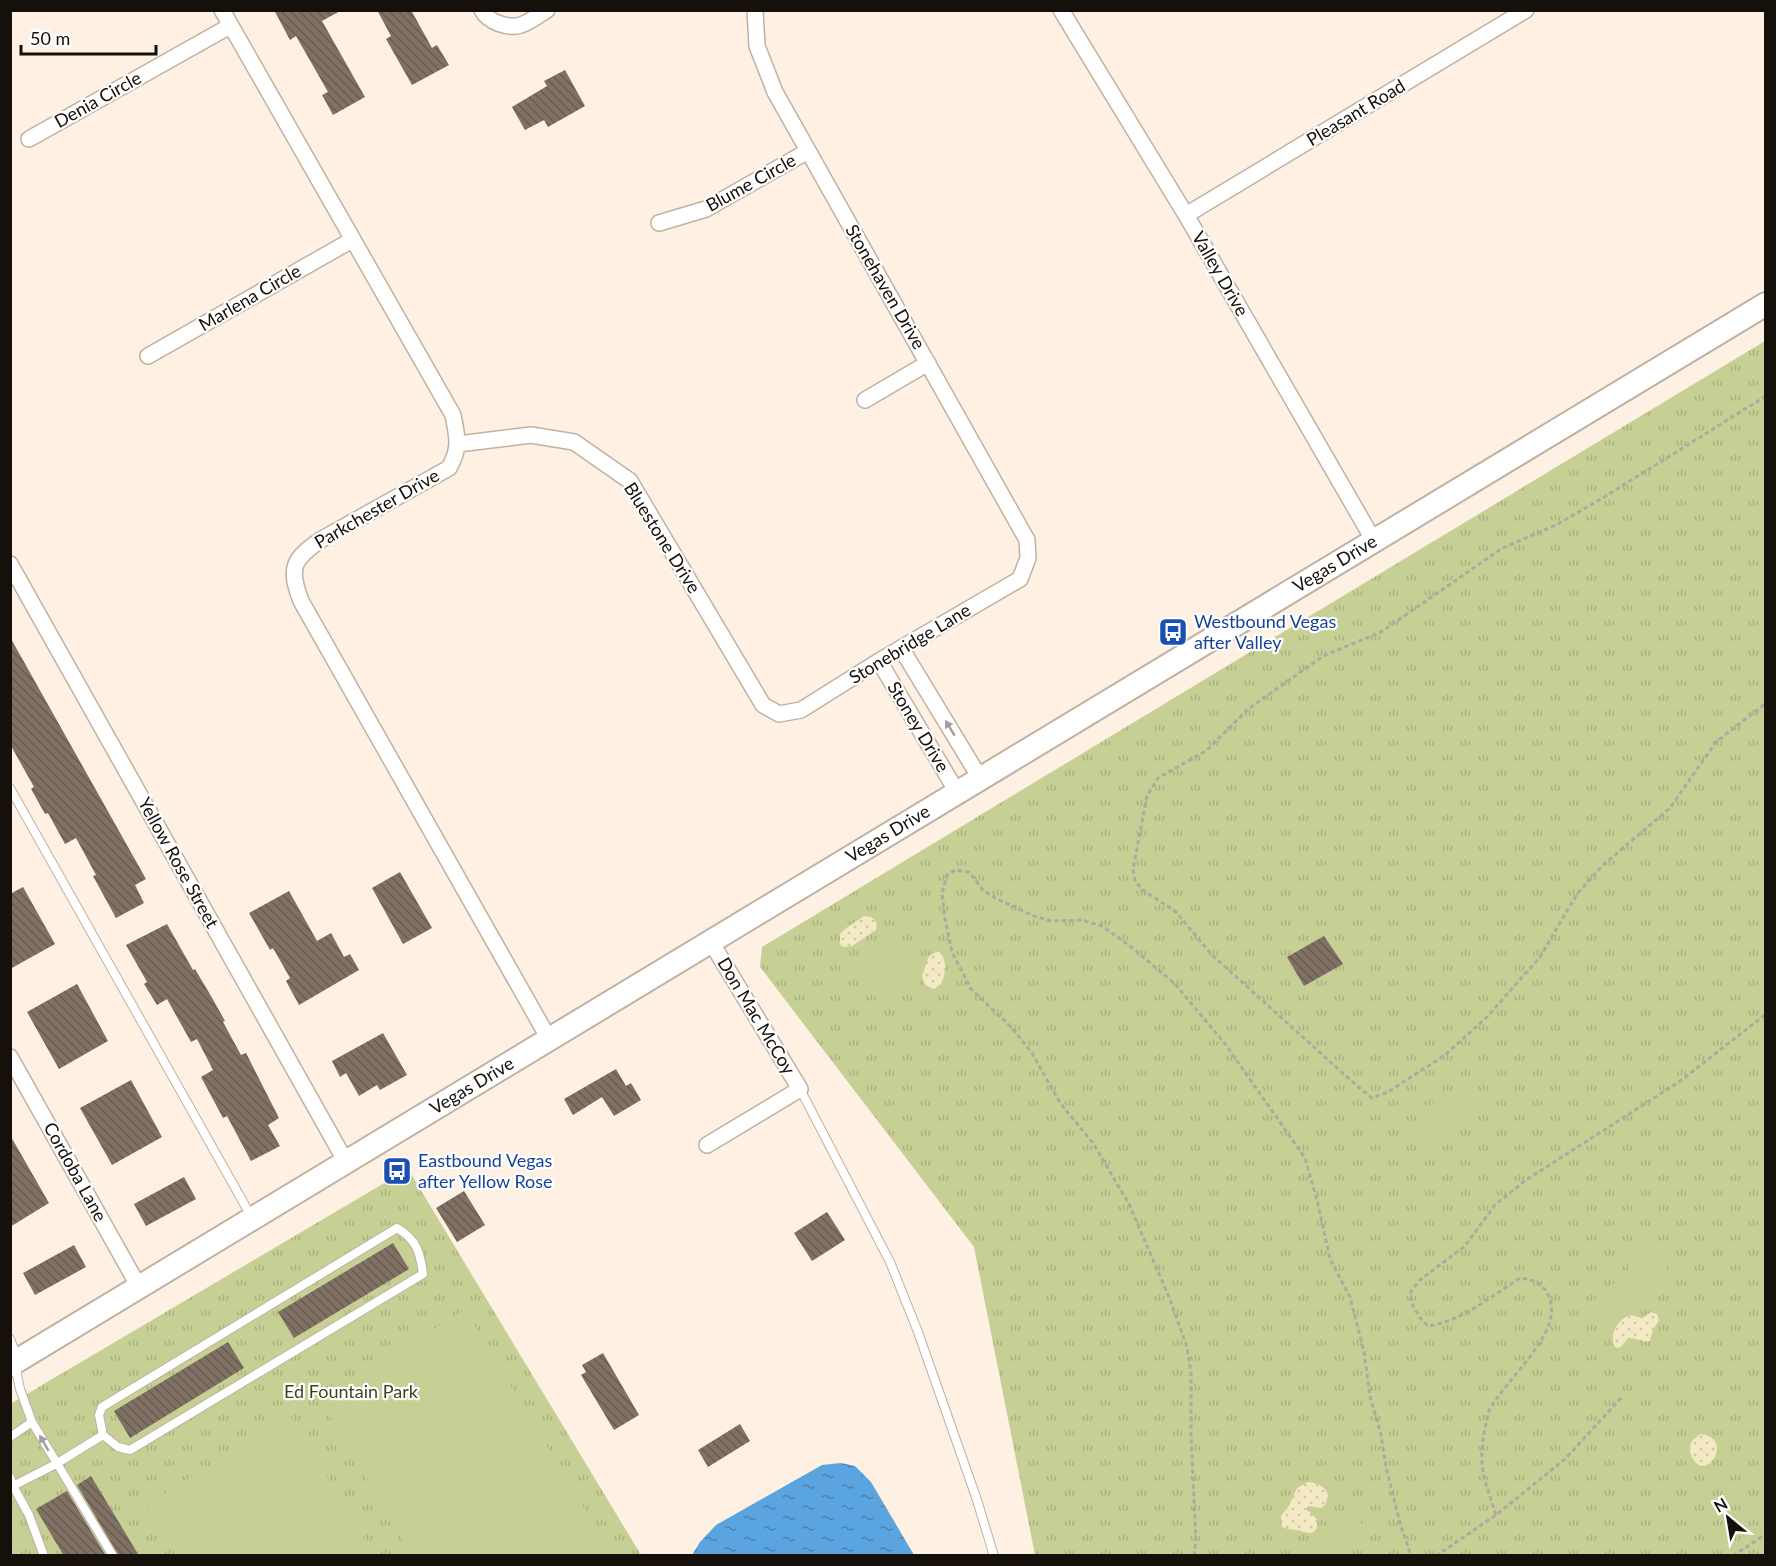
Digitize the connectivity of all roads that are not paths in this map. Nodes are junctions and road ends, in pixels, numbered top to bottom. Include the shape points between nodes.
1 (222, 10) edge
2 (482, 10) edge
3 (547, 10) edge
4 (755, 10) edge
5 (1061, 10) edge
6 (1526, 10) edge
7 (230, 26) junction
8 (29, 139) dead end
9 (807, 151) junction
10 (1186, 215) junction
11 (659, 223) dead end
12 (352, 240) junction
13 (1766, 304) edge
14 (148, 356) dead end
15 (928, 363) junction
16 (865, 400) dead end
17 (458, 444) junction
18 (1374, 541) junction
19 (1028, 558) joint
20 (10, 564) edge
21 (902, 648) junction
22 (879, 662) junction
23 (779, 714) joint
24 (980, 778) junction
25 (10, 788) edge
26 (957, 792) junction
27 (711, 942) junction
28 (549, 1039) junction
29 (10, 1057) edge
30 (800, 1089) junction
31 (707, 1145) dead end
32 (346, 1162) junction
33 (252, 1219) junction
34 (139, 1287) junction
35 (10, 1339) edge
36 (14, 1363) edge
37 (32, 1422) junction
38 (103, 1436) junction
39 (10, 1437) edge
40 (56, 1464) junction
41 (12, 1482) edge
42 (44, 1556) edge
43 (113, 1556) edge
44 (994, 1556) edge

1 - 7 street
2 - 3 street via 501,25 520,26
4 - 9 street, Stonehaven Drive via 757,46 775,92
5 - 10 street, Valley Drive
6 - 10 street, Pleasant Road
7 - 8 street, Denia Circle
7 - 12 street
9 - 11 street, Blume Circle via 706,209
9 - 15 street, Stonehaven Drive
10 - 18 street, Valley Drive
12 - 14 street, Marlena Circle
12 - 17 street via 453,415
13 - 18 main road, Vegas Drive
15 - 16 street
15 - 19 street, Stonehaven Drive via 1027,540
17 - 23 street, Bluestone Drive via 531,435 574,442 630,480 763,705
17 - 28 street, Parkchester Drive via 449,468 304,552 294,566 294,583
18 - 24 main road, Vegas Drive
19 - 21 street, Stonebridge Lane via 1020,579
20 - 32 street, Yellow Rose Street
21 - 22 street, Stonebridge Lane
24 -> 21 street, Stoney Drive
22 - 23 street, Stonebridge Lane via 801,710
22 - 26 street, Stoney Drive
24 - 26 main road, Vegas Drive
25 - 33 lane
26 - 27 main road, Vegas Drive
27 - 28 main road, Vegas Drive
27 - 30 street, Don Mac McCoy
28 - 32 main road, Vegas Drive
29 - 34 street, Cordoba Lane
30 - 31 street, Don Mac McCoy
30 - 44 lane via 890,1262 922,1343
32 - 33 main road, Vegas Drive
33 - 34 main road, Vegas Drive
34 - 36 main road, Vegas Drive
35 - 36 lane
36 - 37 lane
37 - 39 lane
40 -> 37 lane
38 - 38 lane via 99,1415 102,1407 397,1228 415,1244 423,1274 130,1450
38 - 40 lane
40 - 41 lane
40 - 43 lane
41 - 42 lane

